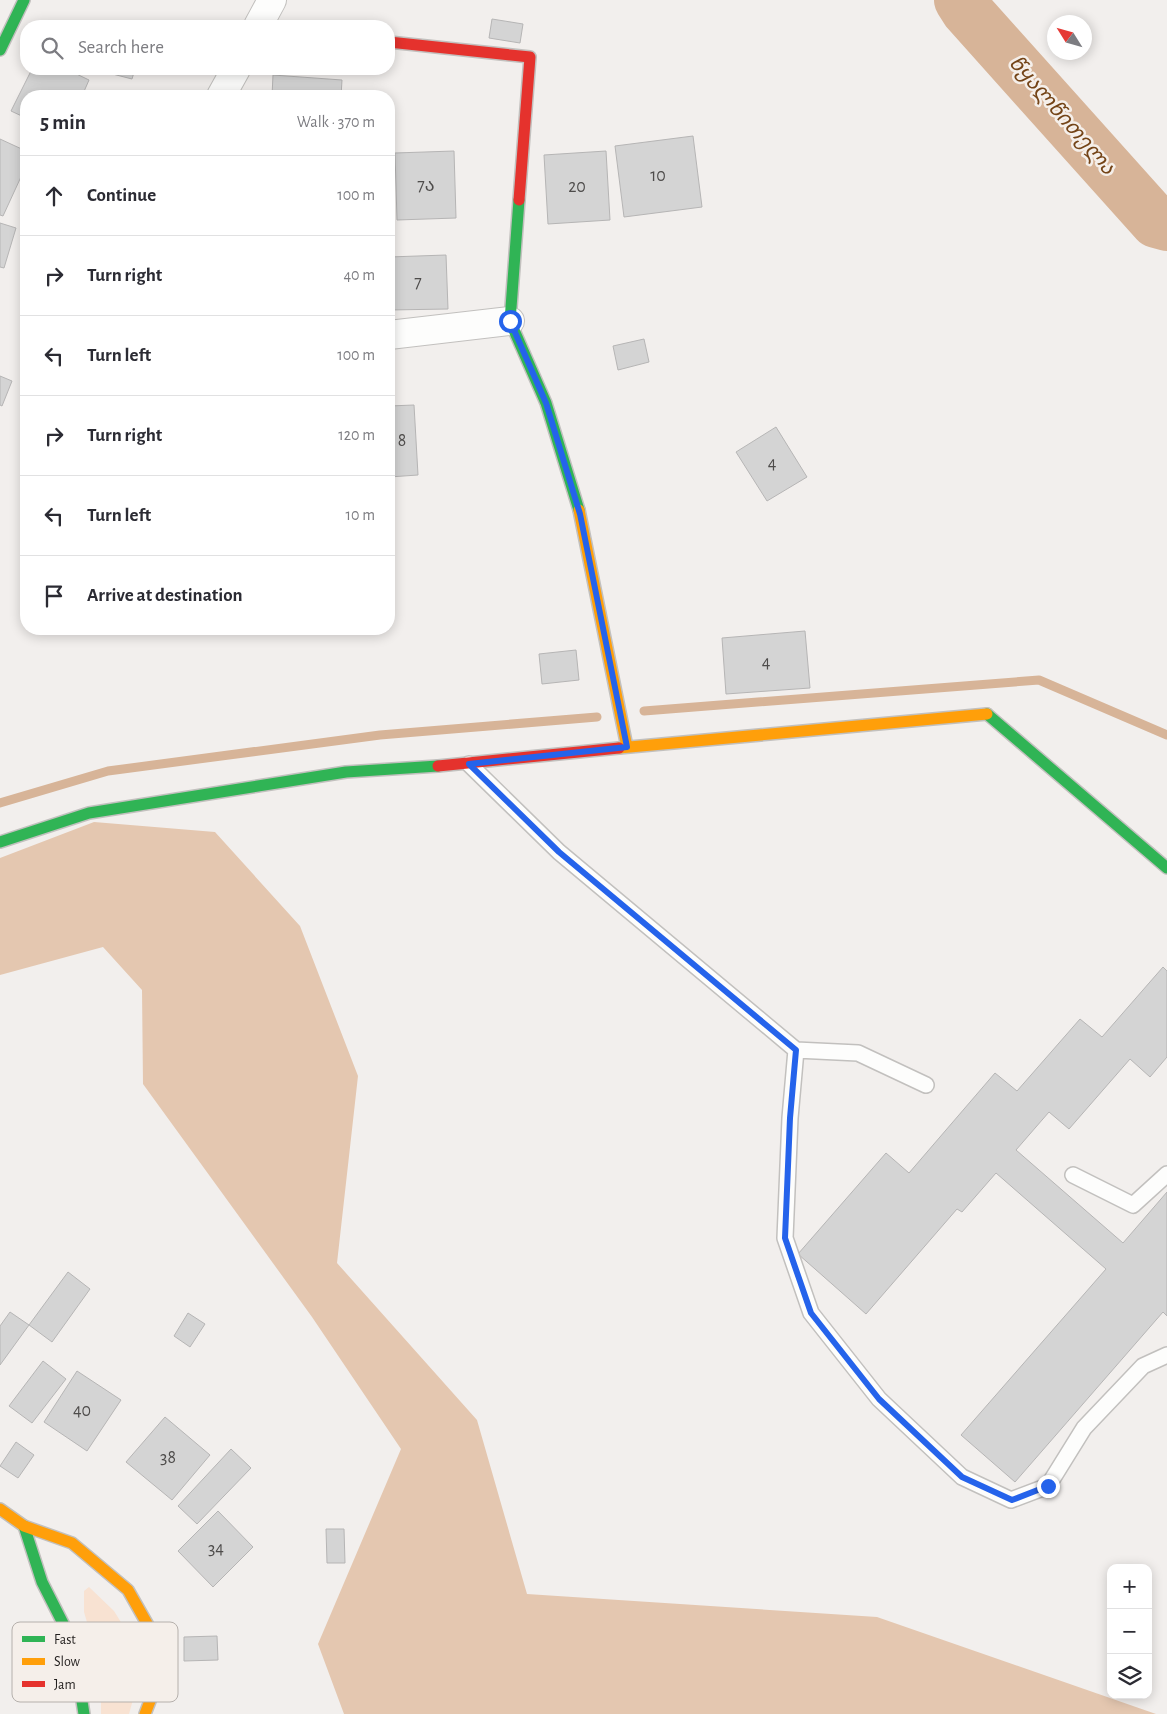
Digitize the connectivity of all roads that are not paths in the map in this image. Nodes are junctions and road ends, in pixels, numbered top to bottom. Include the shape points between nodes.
1 (24, 0) edge
2 (272, 0) edge
3 (261, 20) edge
4 (395, 43) edge
5 (0, 50) edge
6 (233, 75) edge
7 (224, 90) edge
8 (510, 321) junction
9 (395, 334) edge
10 (627, 747) junction
11 (469, 764) junction
12 (0, 842) edge
13 (1167, 868) edge
14 (796, 1050) junction
15 (926, 1086) dead end
16 (1167, 1174) edge
17 (1073, 1175) dead end
18 (1167, 1355) edge
19 (0, 1510) edge
20 (24, 1526) junction
21 (62, 1622) edge
22 (146, 1622) edge
23 (150, 1702) edge
24 (145, 1714) edge

1 - 5 street
2 - 3 street
4 - 8 street via 530,58
6 - 7 street
8 - 9 street
8 - 10 street via 546,403 580,514
10 - 11 street
10 - 13 street via 988,714
11 - 12 street via 346,772 89,813
11 - 14 lane via 559,852
14 - 15 lane via 858,1053
14 - 18 lane via 785,1238 811,1313 879,1399 962,1477 1012,1500 1048,1486 1084,1428 1143,1366
16 - 17 lane via 1133,1205
19 - 20 street
20 - 21 street via 42,1582
20 - 22 street via 72,1543 128,1590
23 - 24 street

